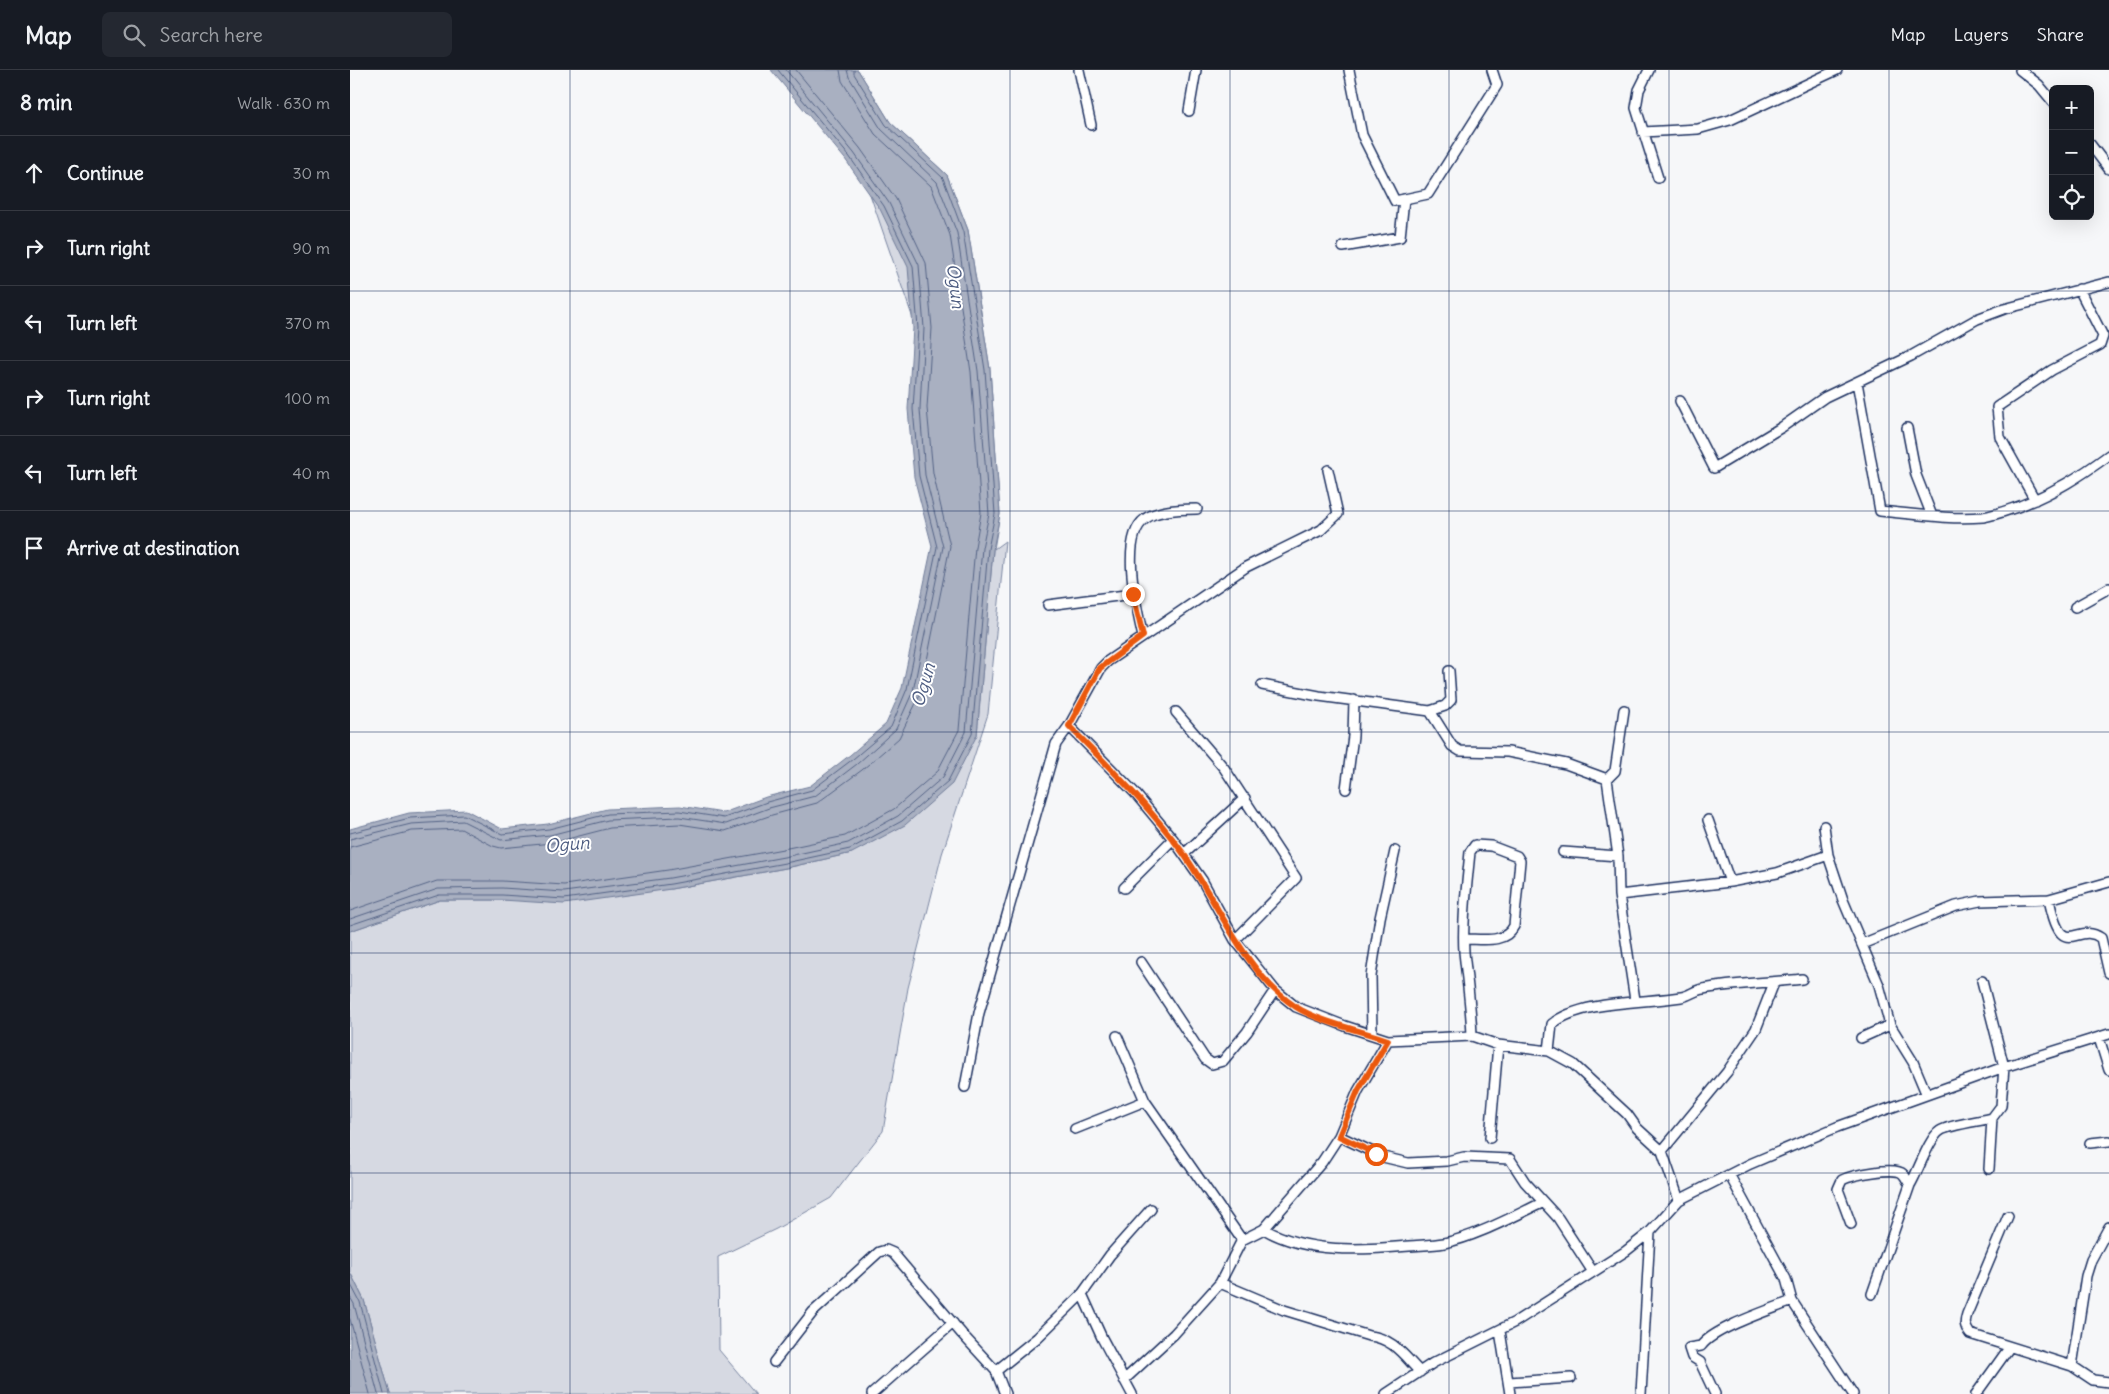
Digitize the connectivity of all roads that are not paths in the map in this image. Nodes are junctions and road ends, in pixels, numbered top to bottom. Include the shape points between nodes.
1 (1079, 70) edge
2 (1196, 70) edge
3 (1350, 70) edge
4 (1492, 70) edge
5 (1649, 70) edge
6 (1836, 70) edge
7 (2020, 70) edge
8 (2049, 97) edge
9 (1189, 111) dead end
10 (1090, 125) dead end
11 (1643, 132) junction
12 (2094, 149) edge
13 (2109, 169) edge
14 (1658, 178) dead end
15 (1404, 199) junction
16 (1343, 247) dead end
17 (2109, 282) edge
18 (2080, 289) junction
19 (1857, 382) junction
20 (1680, 401) dead end
21 (1907, 428) dead end
22 (2109, 455) edge
23 (1328, 470) dead end
24 (2035, 500) junction
25 (1197, 509) dead end
26 (1932, 516) junction
27 (2109, 588) edge
28 (1133, 594) junction
29 (1048, 606) dead end
30 (2075, 607) dead end
31 (1143, 636) junction
32 (1449, 671) dead end
33 (1262, 685) dead end
34 (1354, 700) junction
35 (1624, 710) dead end
36 (1430, 711) junction
37 (1176, 712) dead end
38 (1069, 726) junction
39 (1607, 779) junction
40 (1346, 789) dead end
41 (1245, 798) junction
42 (1708, 820) dead end
43 (1824, 826) dead end
44 (1173, 839) junction
45 (1395, 851) dead end
46 (1563, 852) dead end
47 (1184, 854) junction
48 (1828, 854) junction
49 (1618, 856) junction
50 (1730, 882) junction
51 (2109, 882) edge
52 (1124, 888) dead end
53 (1619, 894) junction
54 (2049, 900) junction
55 (1464, 939) junction
56 (1235, 940) junction
57 (1862, 944) junction
58 (1141, 962) dead end
59 (2109, 973) edge
60 (1802, 979) dead end
61 (1982, 981) dead end
62 (1774, 983) junction
63 (1275, 990) junction
64 (1634, 1000) junction
65 (1890, 1025) junction
66 (1372, 1034) junction
67 (2109, 1034) edge
68 (1118, 1036) dead end
69 (1472, 1036) junction
70 (1861, 1038) dead end
71 (2099, 1038) junction
72 (1388, 1040) junction
73 (1498, 1045) junction
74 (1549, 1051) junction
75 (2004, 1067) junction
76 (2109, 1070) edge
77 (965, 1087) dead end
78 (1926, 1093) junction
79 (1144, 1101) junction
80 (1992, 1118) junction
81 (1075, 1129) dead end
82 (1339, 1136) junction
83 (1490, 1138) dead end
84 (2109, 1141) edge
85 (2090, 1143) dead end
86 (1662, 1151) junction
87 (1989, 1169) dead end
88 (1730, 1176) junction
89 (1910, 1185) junction
90 (1679, 1200) junction
91 (1542, 1203) junction
92 (1151, 1209) dead end
93 (2008, 1216) dead end
94 (1851, 1224) dead end
95 (2109, 1227) edge
96 (1264, 1229) junction
97 (1650, 1232) junction
98 (1242, 1240) junction
99 (1593, 1272) junction
100 (1220, 1283) junction
101 (1082, 1294) junction
102 (1872, 1294) dead end
103 (1792, 1301) junction
104 (953, 1323) junction
105 (1500, 1330) junction
106 (2009, 1348) junction
107 (774, 1362) dead end
108 (2072, 1366) junction
109 (996, 1371) junction
110 (1420, 1372) junction
111 (1571, 1378) dead end
112 (1124, 1380) junction
113 (1509, 1382) junction
114 (2109, 1382) edge
115 (872, 1394) edge
116 (1004, 1394) edge
117 (1132, 1394) edge
118 (1386, 1394) edge
119 (1510, 1394) edge
120 (1641, 1394) edge
121 (1716, 1394) edge
122 (1853, 1394) edge
123 (1976, 1394) edge

1 - 10 street
2 - 9 street
3 - 15 street via 1362,135 1395,200
4 - 15 street via 1497,85 1428,194
5 - 11 street via 1639,90 1636,108
6 - 11 street via 1730,120 1698,128
7 - 8 street
11 - 14 street
12 - 13 street
15 - 16 street via 1400,236
17 - 18 street
18 - 19 street via 1977,319
18 - 24 street via 2103,336 2100,345 2052,370 1997,407 2000,436
19 - 20 street via 1824,397 1714,468
19 - 26 street via 1880,511
21 - 26 street via 1916,474
22 - 24 street via 2079,477
23 - 31 street via 1338,514 1334,521 1246,567
24 - 26 street via 1985,516
25 - 28 street via 1175,509 1145,518 1137,528 1133,537
27 - 30 street
28 - 29 street
28 - 31 street
31 - 38 street via 1100,668
32 - 36 street via 1451,700
33 - 34 street
34 - 36 street
34 - 40 street
35 - 39 street via 1615,771
36 - 39 street via 1452,746 1460,751 1508,752 1566,764
37 - 41 street
38 - 44 street via 1134,792
38 - 77 street via 1056,744 979,1013
39 - 49 street
41 - 47 street
41 - 56 street via 1296,878
42 - 50 street
43 - 48 street
44 - 47 street
44 - 52 street
45 - 66 street via 1370,976
46 - 49 street
47 - 56 street
48 - 50 street via 1777,873
48 - 57 street
49 - 53 street
50 - 53 street
51 - 54 street
53 - 64 street
54 - 57 street via 1980,901 1956,906
54 - 59 street via 2053,922 2061,934 2066,937 2092,934 2101,938
55 - 55 street via 1471,848 1484,845 1517,856 1520,861 1514,926 1510,933 1504,938
55 - 69 street
56 - 63 street
57 - 65 street via 1879,985
58 - 63 street via 1205,1059 1212,1064 1223,1061
60 - 62 street
61 - 75 street
62 - 64 street via 1701,989 1684,997
62 - 86 street via 1756,1029 1727,1072
63 - 66 street via 1304,1011
64 - 74 street via 1560,1017 1552,1024
65 - 70 street
65 - 78 street via 1913,1062
66 - 72 street
67 - 71 street
68 - 79 street
69 - 72 street
69 - 73 street
71 - 75 street
71 - 76 street
72 - 82 street via 1358,1091
73 - 74 street
73 - 83 street
74 - 86 street via 1572,1064
75 - 78 street
75 - 80 street via 2001,1106
78 - 88 street via 1837,1126
79 - 81 street
79 - 98 street
80 - 87 street
80 - 89 street via 1939,1131
82 - 91 street via 1383,1157 1408,1164 1464,1158 1510,1159
82 - 96 street via 1322,1162
84 - 85 street
86 - 90 street
88 - 90 street
88 - 103 street via 1786,1279
89 - 94 street via 1899,1172 1875,1172 1842,1180 1838,1189
89 - 102 street
90 - 97 street
91 - 96 street via 1493,1226 1444,1243 1377,1249 1332,1248 1276,1236
91 - 99 street via 1558,1218
92 - 101 street via 1110,1255
93 - 106 street via 1964,1324 1970,1334
95 - 108 street via 2086,1276
96 - 98 street
97 - 99 street via 1626,1252
97 - 120 street
98 - 100 street
99 - 105 street
100 - 110 street via 1284,1310 1388,1340
100 - 112 street via 1174,1334
101 - 109 street via 1037,1338
101 - 112 street
103 - 121 street via 1723,1330 1700,1346 1688,1348 1692,1357 1700,1362
103 - 122 street
104 - 107 street via 894,1253 886,1250 879,1252 813,1312
104 - 109 street
104 - 115 street
105 - 110 street
105 - 113 street
106 - 108 street
106 - 123 street
108 - 114 street via 2093,1380
109 - 116 street
110 - 118 street
111 - 113 street
112 - 117 street
113 - 119 street

